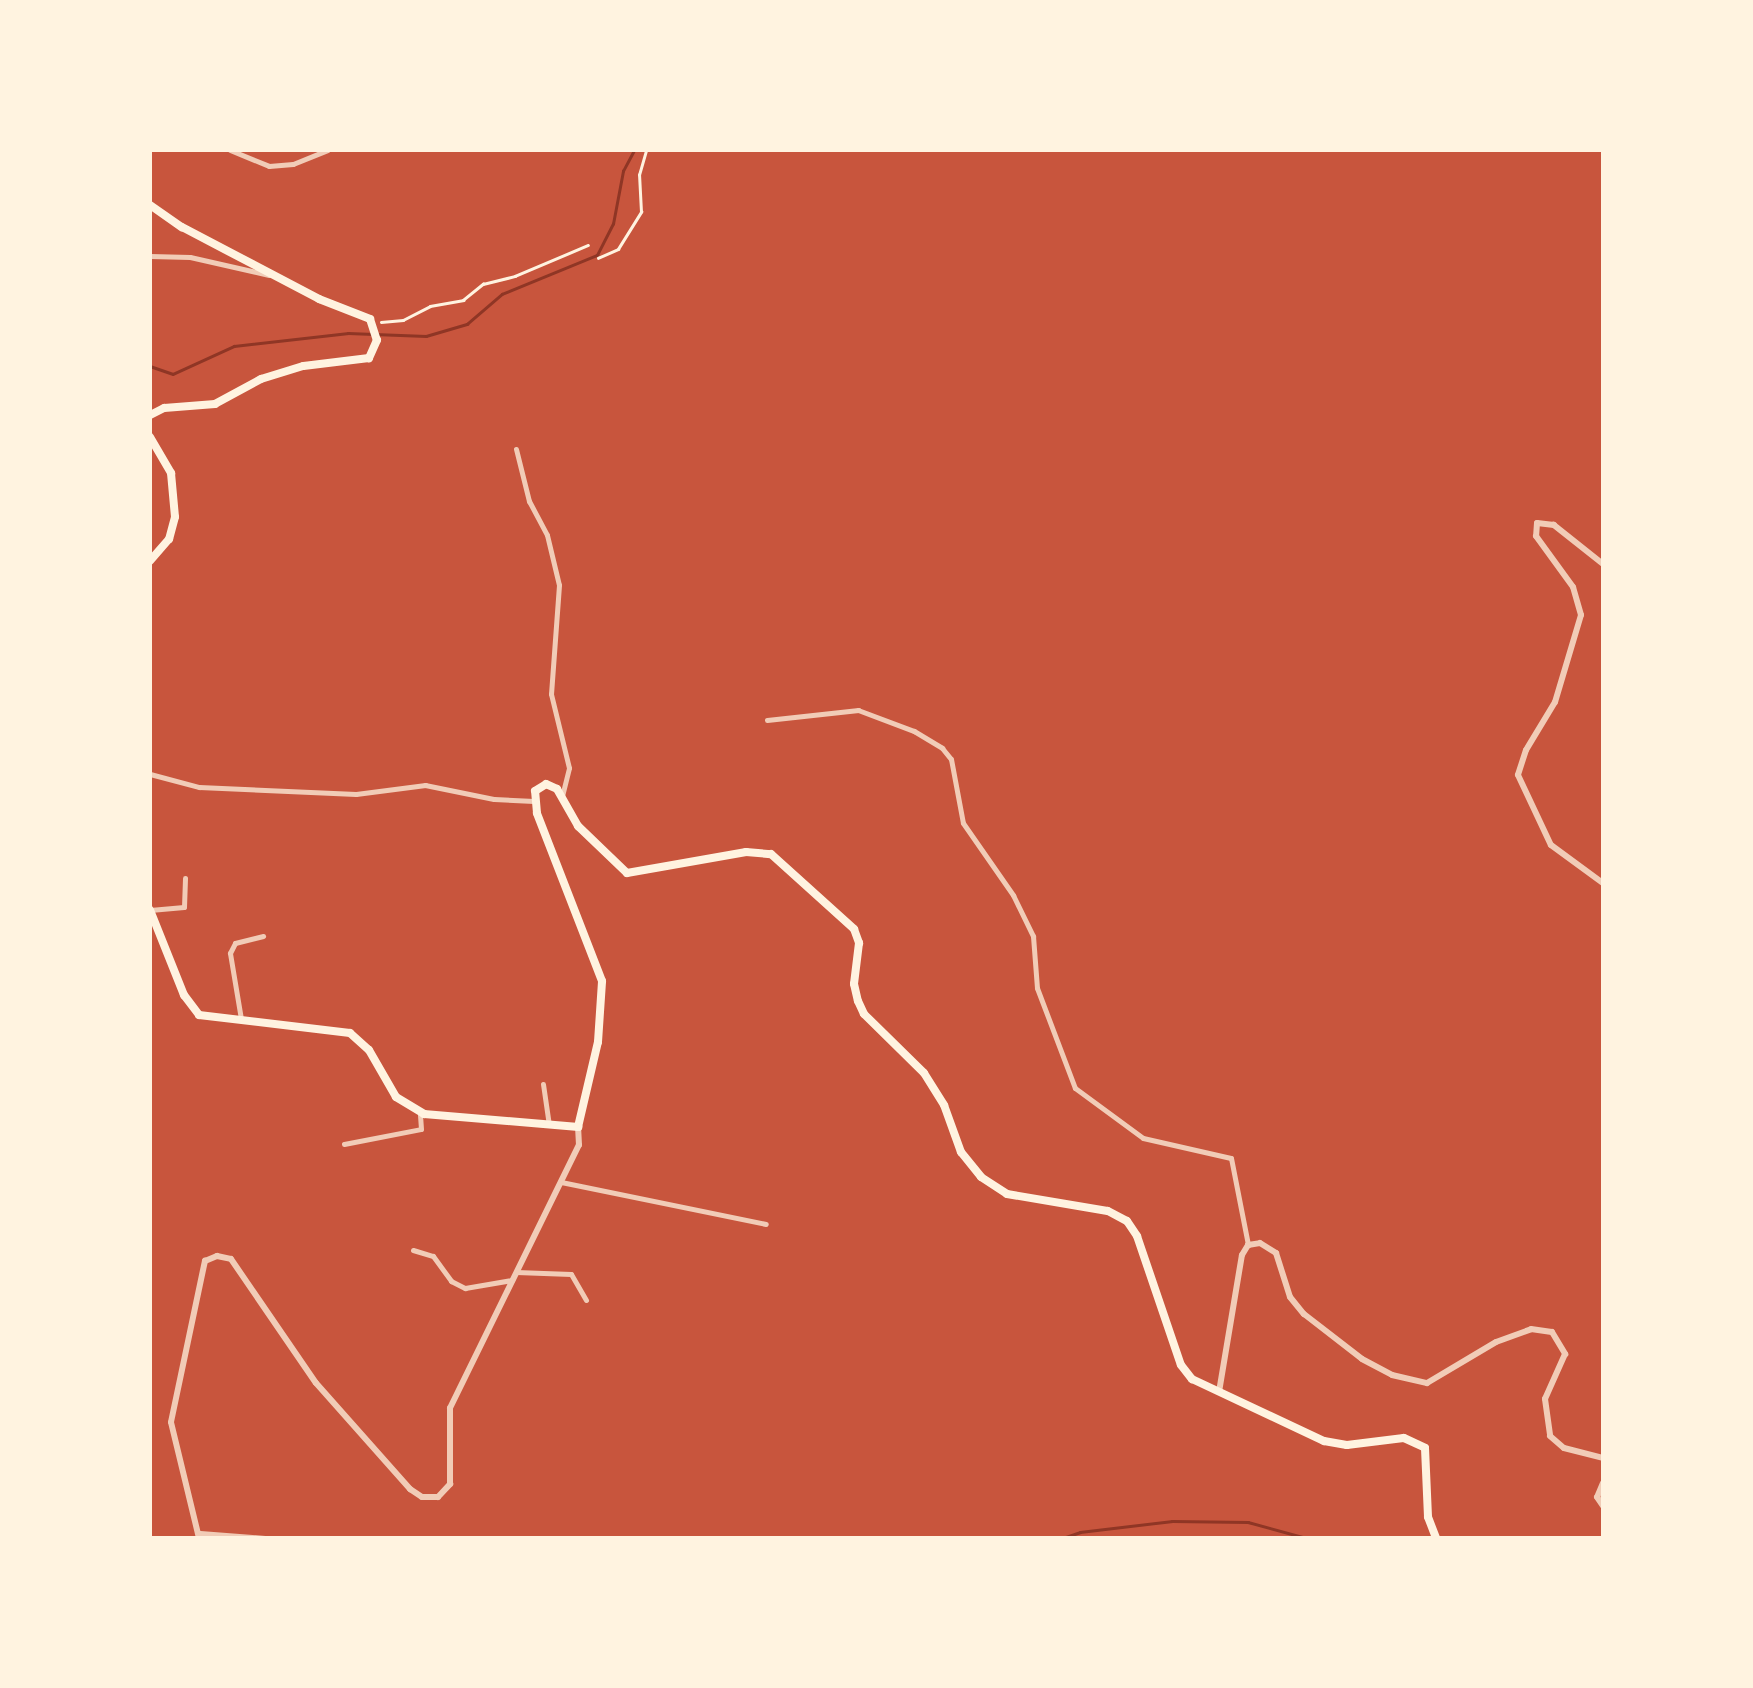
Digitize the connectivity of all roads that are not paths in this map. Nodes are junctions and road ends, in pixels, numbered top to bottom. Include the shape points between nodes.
1 (230, 150) edge
2 (327, 150) edge
3 (317, 153) edge
4 (150, 205) edge
5 (150, 256) edge
6 (276, 276) junction
7 (150, 415) edge
8 (150, 436) edge
9 (516, 449) dead end
10 (150, 561) edge
11 (1603, 564) edge
12 (767, 720) dead end
13 (150, 774) edge
14 (562, 797) junction
15 (534, 800) junction
16 (185, 878) dead end
17 (1603, 883) edge
18 (150, 910) edge
19 (153, 924) edge
20 (263, 936) dead end
21 (242, 1022) junction
22 (543, 1084) dead end
23 (420, 1113) junction
24 (549, 1126) junction
25 (578, 1127) junction
26 (344, 1144) dead end
27 (561, 1182) junction
28 (766, 1224) dead end
29 (1248, 1246) junction
30 (413, 1250) dead end
31 (516, 1272) junction
32 (512, 1280) junction
33 (586, 1300) dead end
34 (1220, 1392) junction
35 (1603, 1458) edge
36 (1603, 1483) edge
37 (1603, 1506) edge
38 (199, 1536) edge
39 (265, 1538) edge
40 (572, 1538) edge
41 (596, 1538) edge
42 (1436, 1538) edge

1 - 3 street via 269,166
2 - 3 street
4 - 6 main road
5 - 6 street
6 - 7 main road via 376,331 369,358 303,366 215,404
8 - 10 main road via 170,473 174,517 169,538
9 - 14 street via 558,585 551,694 569,768
11 - 17 street via 1554,525 1538,524 1536,536 1573,587 1581,615 1554,702 1518,775 1551,845
12 - 29 street via 858,710 942,748 951,759 963,823 1033,936 1037,988 1075,1088 1143,1138 1230,1158
13 - 15 street via 199,788 356,794 425,785
14 - 15 main road via 546,784
14 - 34 main road via 578,826 627,873 763,852 832,910 857,934 858,1001 924,1073 968,1163 1008,1194 1108,1211 1127,1221 1182,1365 1192,1379
15 - 25 main road via 602,981 598,1042
16 - 18 street via 184,908
18 - 19 main road
19 - 21 main road via 192,1009
20 - 21 street via 236,943 230,953
21 - 23 main road via 355,1036 396,1097
22 - 24 street
23 - 24 main road
23 - 26 street via 421,1129
24 - 25 main road
25 - 27 street via 579,1145
27 - 28 street
27 - 31 street
29 - 34 street
29 - 35 street via 1274,1250 1294,1303 1326,1333 1362,1359 1416,1382 1443,1377 1496,1342 1531,1329 1552,1332 1565,1354 1545,1399 1550,1436 1564,1448
30 - 32 street via 433,1256 465,1288
31 - 32 street
31 - 33 street via 571,1274
32 - 38 street via 450,1408 450,1484 443,1495 428,1498 410,1489 316,1383 230,1260 205,1261 171,1422
34 - 42 main road via 1336,1444 1396,1438 1418,1444 1427,1453 1428,1517
36 - 37 street via 1597,1497
38 - 39 street
40 - 41 street

